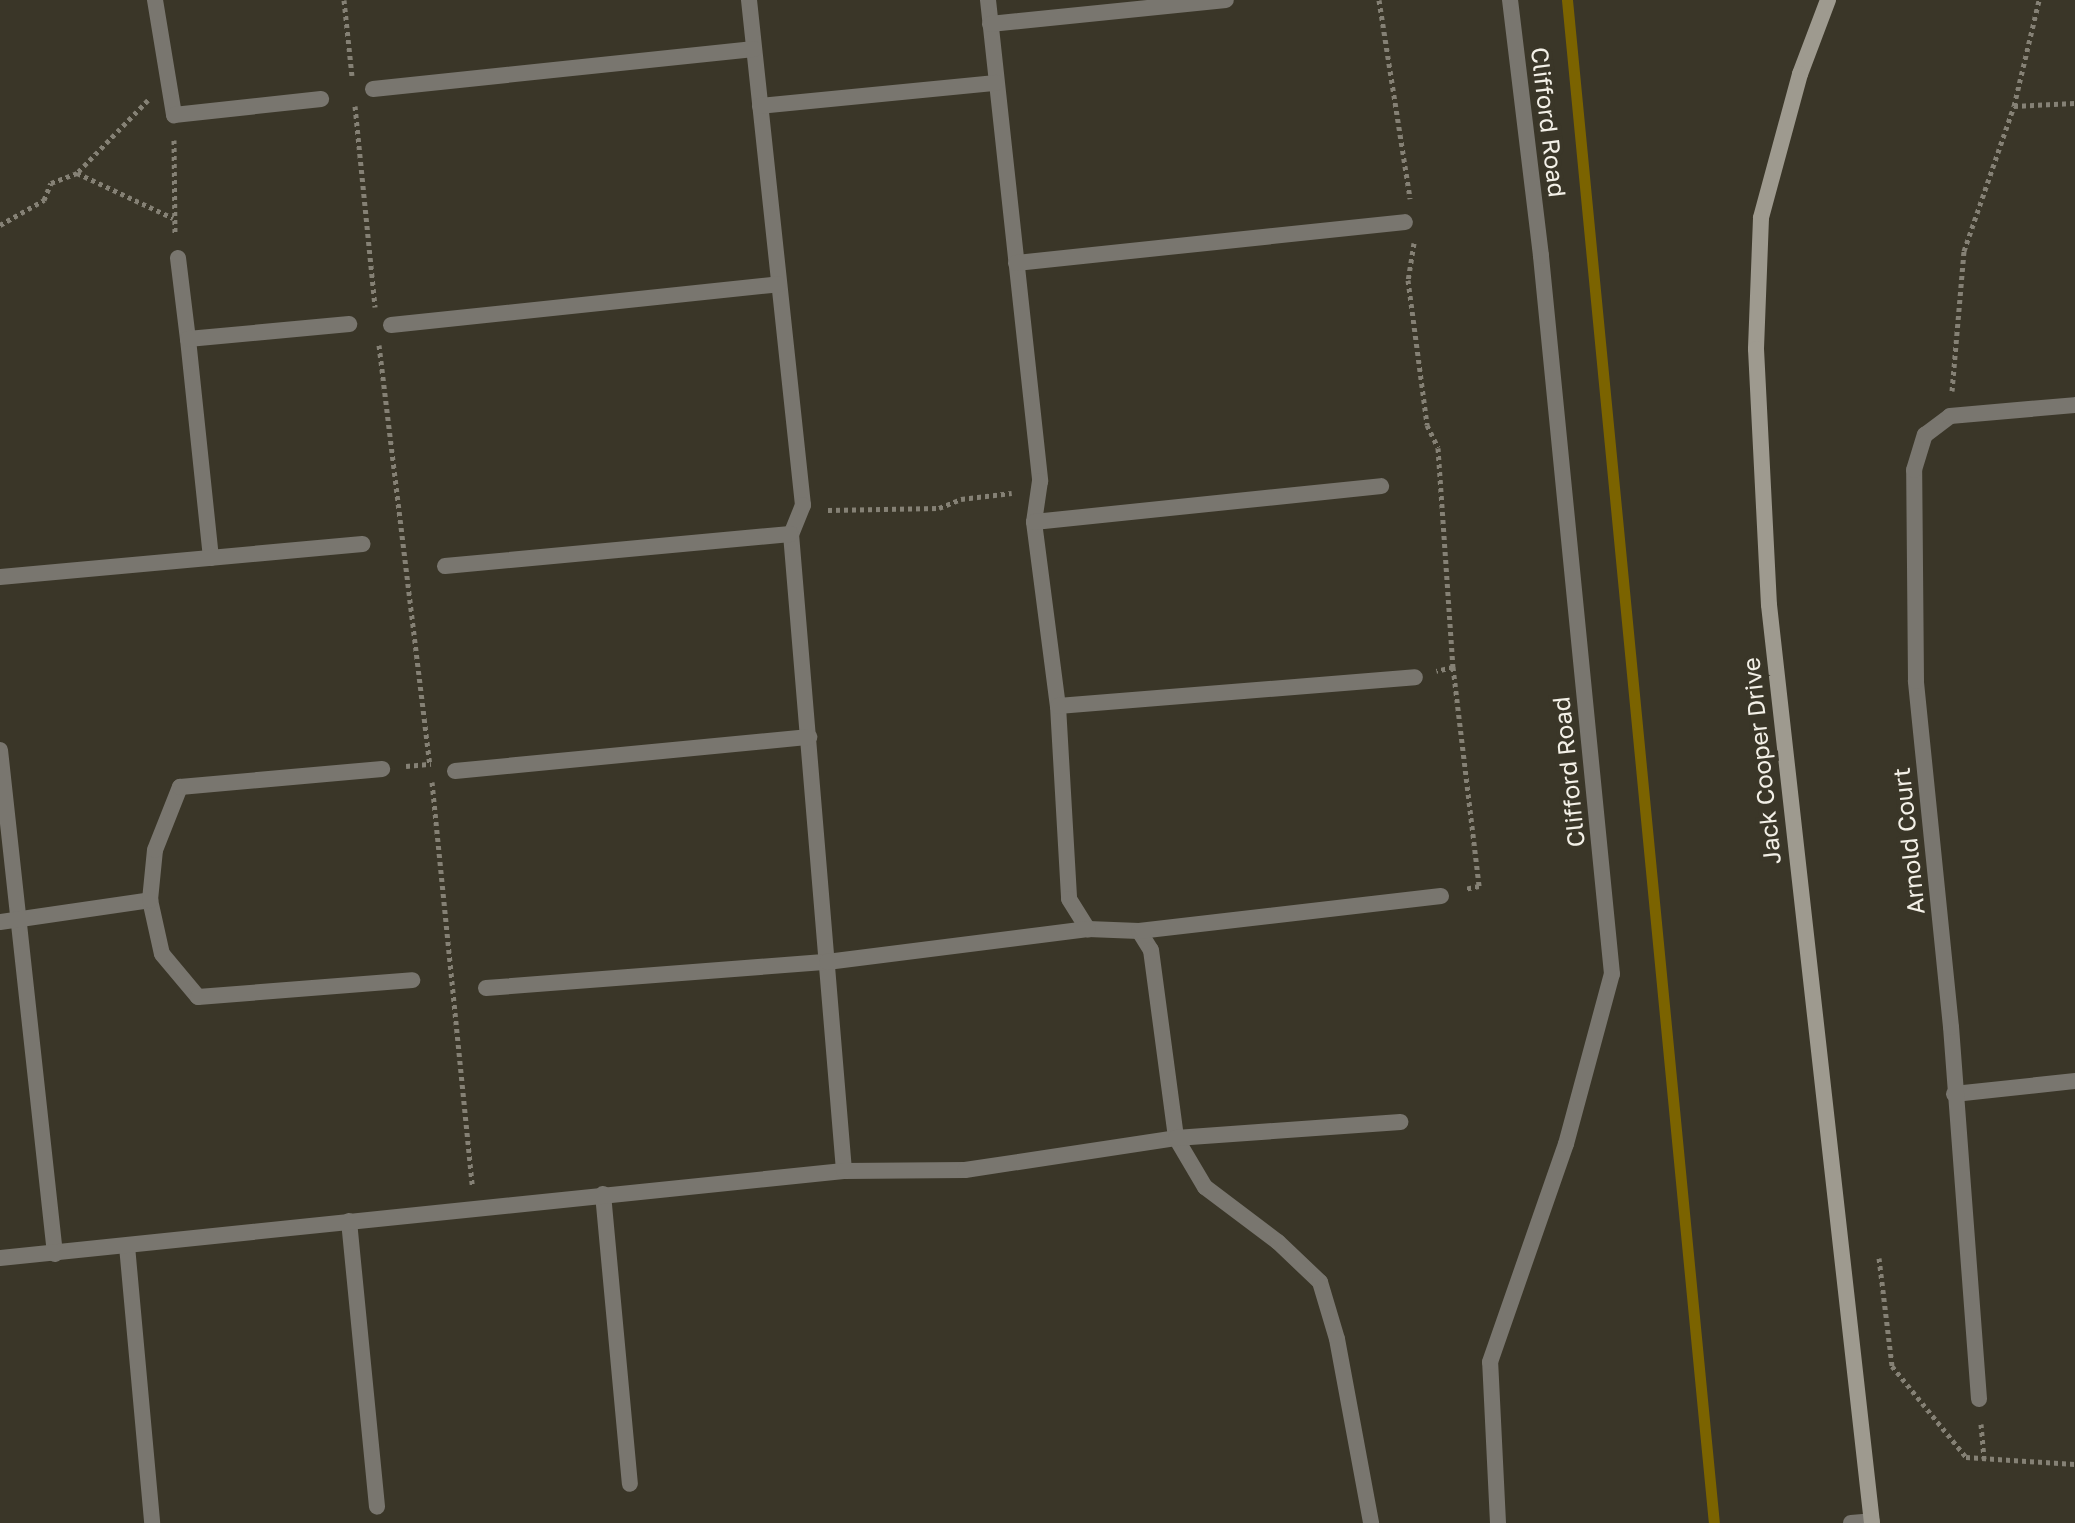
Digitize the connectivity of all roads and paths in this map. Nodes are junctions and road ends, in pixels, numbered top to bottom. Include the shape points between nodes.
1 (155, 0) edge
2 (344, 0) edge
3 (749, 0) edge
4 (988, 0) edge
5 (1226, 0) edge
6 (1379, 0) edge
7 (1510, 0) edge
8 (1828, 0) edge
9 (2039, 0) edge
10 (990, 24) junction
11 (754, 49) junction
12 (168, 79) junction
13 (996, 83) junction
14 (373, 89) dead end
15 (321, 99) dead end
16 (2075, 103) edge
17 (760, 106) junction
18 (2014, 106) junction
19 (174, 115) junction
20 (77, 173) junction
21 (173, 218) junction
22 (1405, 222) junction
23 (0, 225) edge
24 (178, 258) joint
25 (1016, 263) junction
26 (779, 284) junction
27 (376, 311) dead end
28 (349, 324) dead end
29 (391, 325) dead end
30 (188, 339) junction
31 (379, 342) dead end
32 (2075, 405) edge
33 (1950, 416) junction
34 (1381, 486) dead end
35 (1017, 492) dead end
36 (825, 510) dead end
37 (1034, 522) junction
38 (791, 534) junction
39 (362, 544) dead end
40 (211, 558) junction
41 (445, 566) dead end
42 (0, 577) edge
43 (1453, 667) junction
44 (1415, 677) joint
45 (1058, 706) junction
46 (809, 737) junction
47 (0, 750) edge
48 (430, 764) junction
49 (382, 769) joint
50 (455, 771) joint
51 (1441, 896) joint
52 (150, 900) junction
53 (9, 921) edge
54 (1088, 929) junction
55 (1139, 931) junction
56 (827, 962) junction
57 (412, 980) dead end
58 (486, 988) dead end
59 (2075, 1081) edge
60 (1954, 1094) junction
61 (1400, 1122) dead end
62 (1176, 1138) junction
63 (844, 1171) junction
64 (603, 1194) junction
65 (474, 1207) junction
66 (349, 1221) junction
67 (127, 1246) junction
68 (55, 1254) junction
69 (0, 1258) edge
70 (1879, 1258) dead end
71 (1979, 1399) joint
72 (1984, 1459) junction
73 (2075, 1464) edge
74 (630, 1484) dead end
75 (377, 1507) dead end
76 (1872, 1522) edge
77 (152, 1523) edge
78 (1371, 1523) edge
79 (1498, 1523) edge
80 (1851, 1523) edge

1 - 12 street
2 - 27 path
3 - 11 street
4 - 10 street
5 - 10 street
6 - 22 path via 1400,164 1411,192
7 - 79 street, Clifford Road via 1541,256 1612,974 1566,1144 1490,1362
8 - 76 main road, Jack Cooper Drive via 1800,74 1761,218 1756,349 1769,605
9 - 18 path
10 - 13 street
11 - 14 street
11 - 17 street
12 - 19 street
12 - 20 path
13 - 17 street
13 - 25 street
15 - 19 street
16 - 18 path
17 - 26 street
18 - 33 path via 1964,251
19 - 21 path
20 - 21 path
20 - 23 path via 51,183 44,200
21 - 24 path
22 - 25 street
22 - 43 path via 1415,245 1408,280 1427,425 1438,448
24 - 30 street
25 - 37 street via 1040,481
26 - 29 street
26 - 38 street via 803,505
28 - 30 street
30 - 40 street
31 - 48 path
32 - 33 street
33 - 60 street, Arnold Court via 1925,435 1914,485 1916,681
34 - 37 street
35 - 36 path via 961,499 939,508
37 - 45 street
38 - 41 street
38 - 46 street
39 - 40 street
40 - 42 street
43 - 44 path
43 - 51 path via 1479,886
44 - 45 street
45 - 54 street via 1069,899
46 - 50 street
46 - 56 street
47 - 53 street
48 - 49 path
48 - 50 path
48 - 65 path
49 - 52 street via 180,787 155,850
51 - 55 street
52 - 53 street
52 - 57 street via 162,954 198,997
53 - 68 street
54 - 55 street
54 - 56 street
55 - 62 street via 1151,950
56 - 58 street
56 - 63 street
59 - 60 street
60 - 71 street, Arnold Court
61 - 62 street
62 - 63 street via 965,1170
62 - 78 street via 1205,1187 1278,1242 1320,1282 1337,1339
63 - 64 street
64 - 65 street
64 - 74 street
65 - 66 street
66 - 67 street
66 - 75 street
67 - 68 street
67 - 77 street
68 - 69 street
70 - 72 path via 1892,1366 1966,1457
71 - 72 path
72 - 73 path
76 - 80 street

